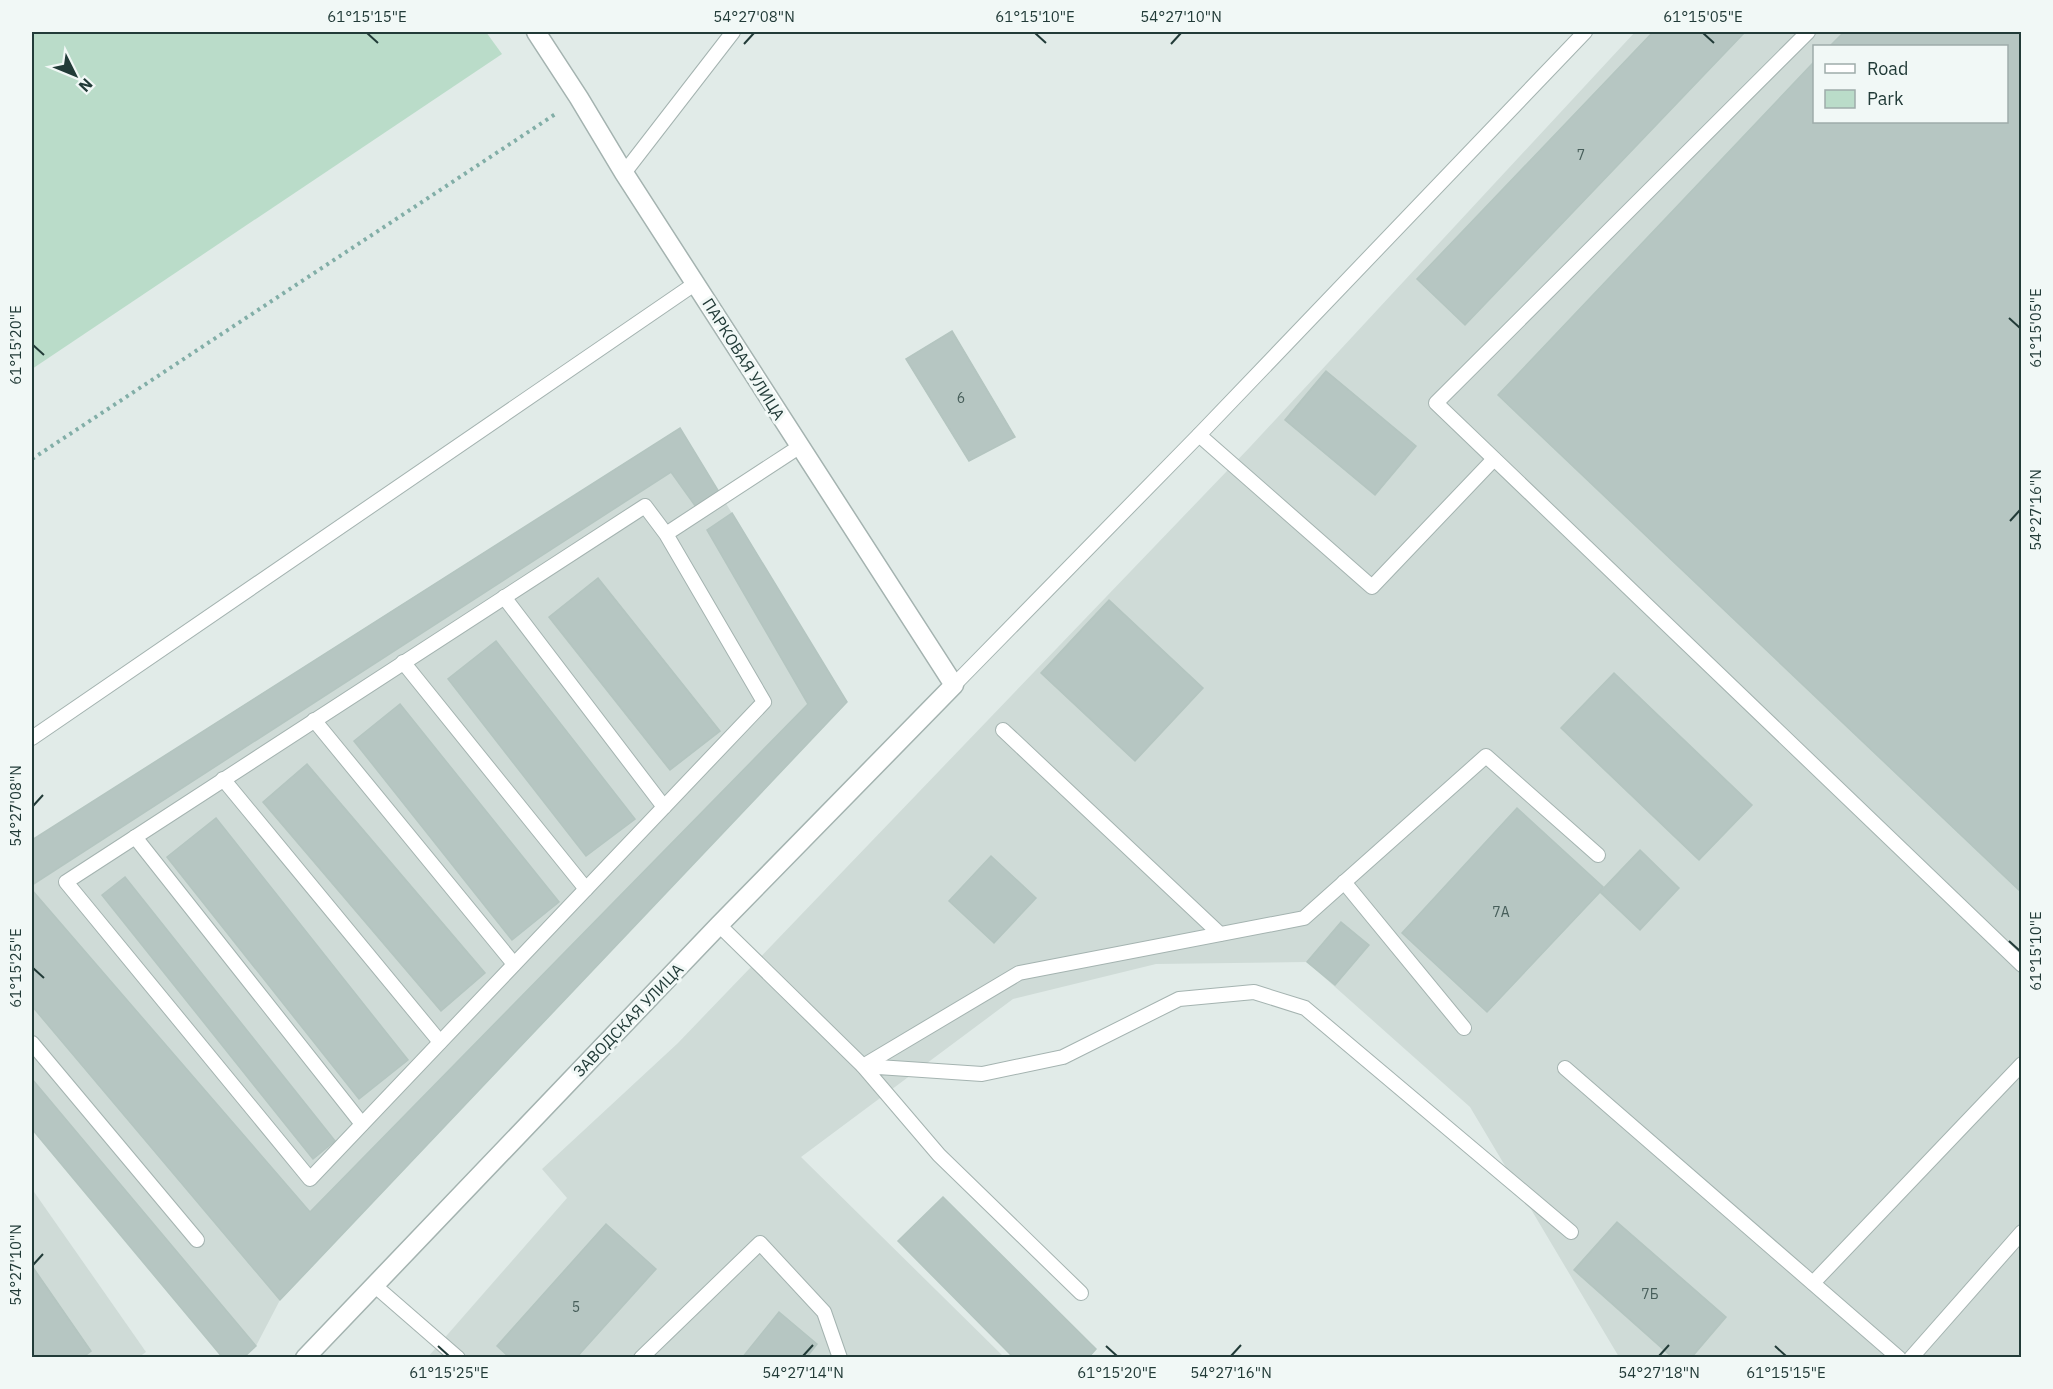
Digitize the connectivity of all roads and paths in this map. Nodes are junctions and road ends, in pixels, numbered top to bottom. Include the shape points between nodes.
1 (536, 32) edge
2 (733, 32) edge
3 (1586, 32) edge
4 (1808, 32) edge
5 (579, 98) junction
6 (624, 173) junction
7 (696, 283) junction
8 (1199, 435) junction
9 (799, 447) junction
10 (32, 459) edge
11 (1494, 459) junction
12 (666, 534) junction
13 (504, 597) junction
14 (403, 662) junction
15 (954, 685) junction
16 (314, 720) junction
17 (1003, 730) dead end
18 (32, 738) edge
19 (223, 779) junction
20 (664, 807) junction
21 (135, 837) junction
22 (1598, 855) dead end
23 (1344, 882) junction
24 (586, 889) junction
25 (719, 925) junction
26 (1220, 934) junction
27 (514, 964) junction
28 (2022, 965) edge
29 (1464, 1028) dead end
30 (440, 1042) junction
31 (32, 1043) edge
32 (2022, 1064) edge
33 (863, 1066) junction
34 (1565, 1068) dead end
35 (362, 1124) junction
36 (1571, 1232) dead end
37 (2022, 1232) edge
38 (197, 1240) dead end
39 (1813, 1283) junction
40 (374, 1285) junction
41 (1081, 1293) dead end
42 (305, 1358) edge
43 (458, 1358) edge
44 (641, 1358) edge
45 (840, 1358) edge
46 (1899, 1358) edge
47 (1911, 1358) edge

1 - 5 street, ПАРКОВАЯ УЛИЦА
2 - 6 lane
3 - 8 lane
4 - 11 lane via 1436,403
5 - 6 street, ПАРКОВАЯ УЛИЦА
5 - 10 path
6 - 7 street, ПАРКОВАЯ УЛИЦА
7 - 9 street, ПАРКОВАЯ УЛИЦА
7 - 18 lane
8 - 11 lane via 1372,587
8 - 15 lane
9 - 12 lane
9 - 15 street, ПАРКОВАЯ УЛИЦА
11 - 28 lane
12 - 13 lane via 645,506
12 - 20 lane via 764,702
13 - 14 lane
13 - 20 lane
14 - 16 lane
14 - 24 lane
15 - 25 street, ЗАВОДСКАЯ УЛИЦА
16 - 19 lane
16 - 27 lane
17 - 26 lane
19 - 21 lane
19 - 30 lane
20 - 24 lane
21 - 35 lane
21 - 35 lane via 66,882 310,1179
22 - 23 lane via 1486,756
23 - 26 lane via 1304,918
23 - 29 lane
24 - 27 lane
25 - 33 lane
25 - 40 street, ЗАВОДСКАЯ УЛИЦА
26 - 33 lane via 1019,973
27 - 30 lane
30 - 35 lane
31 - 38 lane
32 - 39 lane
33 - 36 lane via 982,1074 1063,1056 1179,999 1254,992 1305,1008
33 - 41 lane via 939,1155
34 - 39 lane
37 - 47 lane
39 - 46 lane
40 - 42 street, ЗАВОДСКАЯ УЛИЦА
40 - 43 lane
44 - 45 lane via 760,1243 824,1312

